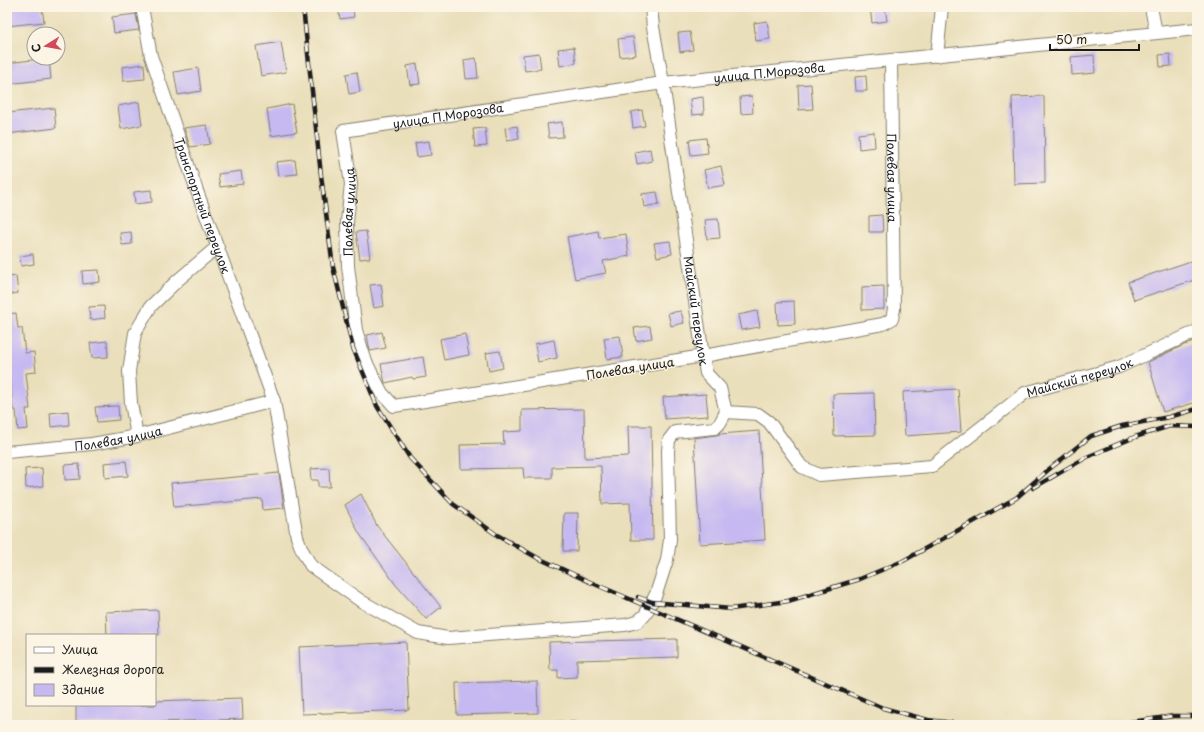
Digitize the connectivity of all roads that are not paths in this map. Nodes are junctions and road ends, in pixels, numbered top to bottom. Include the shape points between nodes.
1 (142, 7) edge
2 (651, 7) edge
3 (942, 7) edge
4 (1151, 7) edge
5 (1197, 29) edge
6 (1156, 33) junction
7 (937, 56) junction
8 (891, 60) junction
9 (663, 83) junction
10 (343, 131) joint
11 (217, 247) junction
12 (1197, 331) edge
13 (703, 356) junction
14 (274, 400) junction
15 (726, 412) junction
16 (137, 436) junction
17 (7, 448) edge
18 (7, 452) edge

1 - 11 street, Транспортный переулок via 150,56
2 - 9 street, Майский переулок via 652,27
3 - 7 street
4 - 6 street
5 - 6 street, улица П.Морозова
6 - 7 street, улица П.Морозова
7 - 8 street, улица П.Морозова
8 - 9 street, улица П.Морозова
8 - 13 street, Полевая улица via 894,309 892,319 883,324
9 - 10 street, улица П.Морозова
9 - 13 street, Майский переулок
10 - 13 street, Полевая улица via 352,184 347,222 348,266 356,330 366,362 382,393 394,406
11 - 14 street, Транспортный переулок
11 - 16 street via 151,306 134,333 129,372
12 - 15 street, Майский переулок via 1119,367 1025,393 932,466 819,475 802,467 769,422 758,414
13 - 15 street, Майский переулок via 706,373 720,388
14 - 15 street, Транспортный переулок via 297,537 312,566 362,601 418,633 448,638 637,622 645,615 656,594 667,560 670,540 669,440 675,432 715,428
14 - 16 street, Полевая улица
16 - 18 street, Полевая улица via 92,444
17 - 18 street

